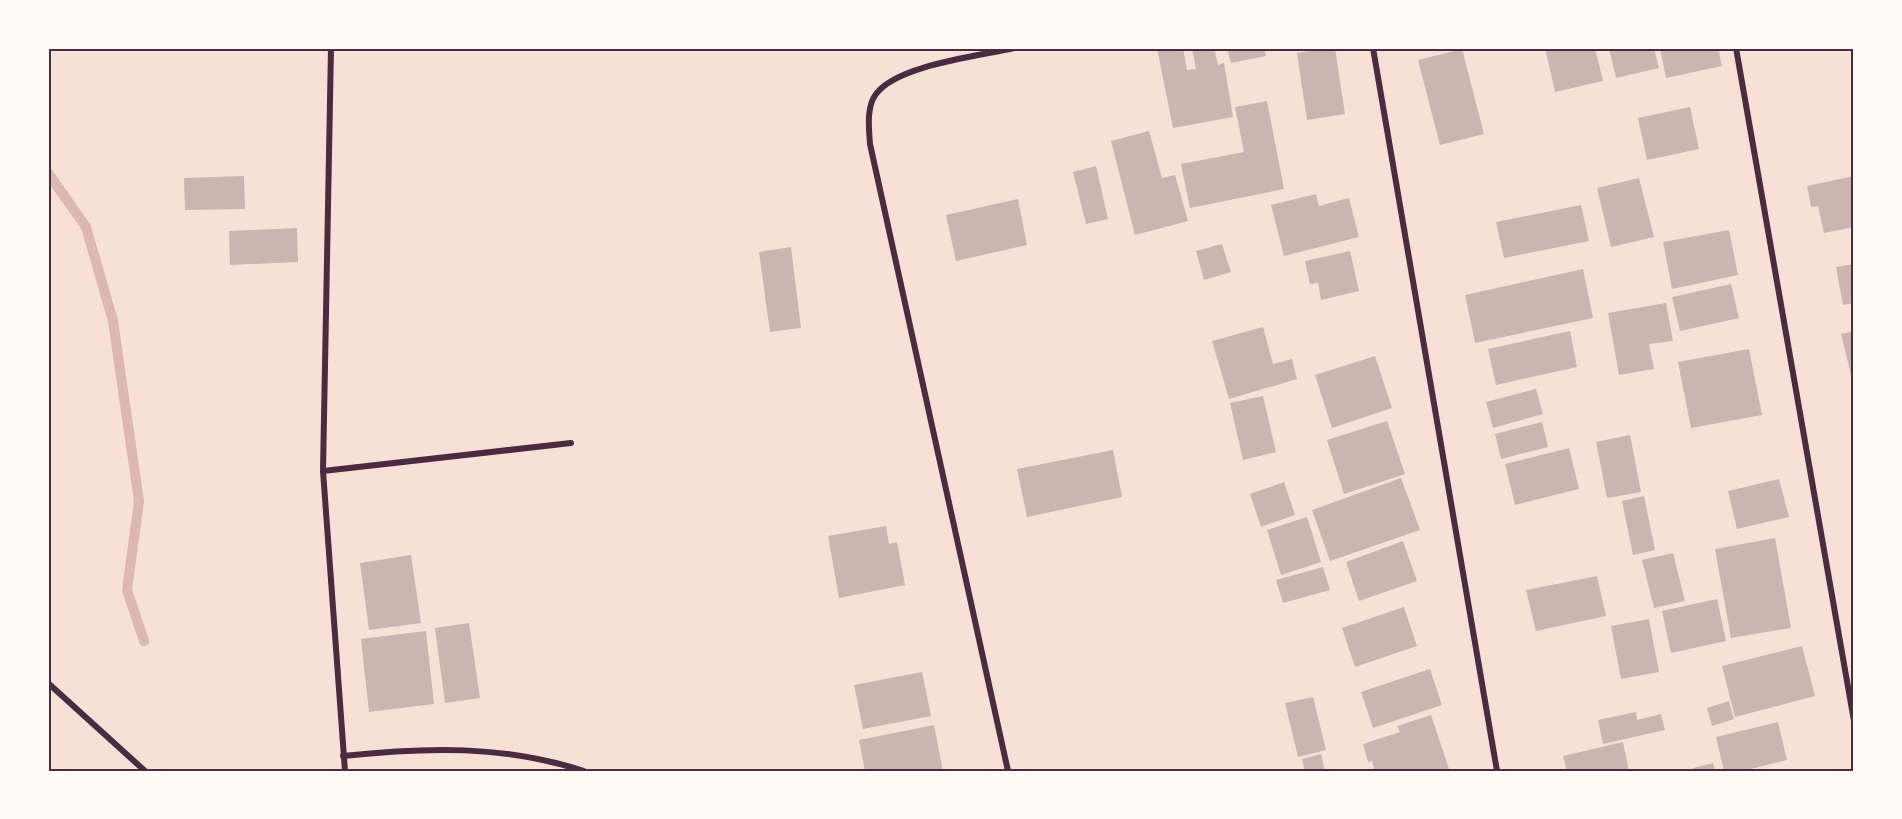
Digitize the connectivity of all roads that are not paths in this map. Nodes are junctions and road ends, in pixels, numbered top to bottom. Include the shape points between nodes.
1 (331, 48) edge
2 (1014, 48) edge
3 (1373, 48) edge
4 (1737, 48) edge
5 (571, 442) dead end
6 (323, 471) junction
7 (48, 683) edge
8 (1854, 720) edge
9 (343, 756) junction
10 (145, 771) edge
11 (345, 771) edge
12 (584, 771) edge
13 (1008, 771) edge
14 (1497, 771) edge

1 - 6 street
2 - 13 street via 895,78 875,94 868,117 870,144
3 - 14 street
4 - 8 street
5 - 6 street
6 - 9 street
7 - 10 street
9 - 11 street
9 - 12 street via 432,748 470,749 522,755

